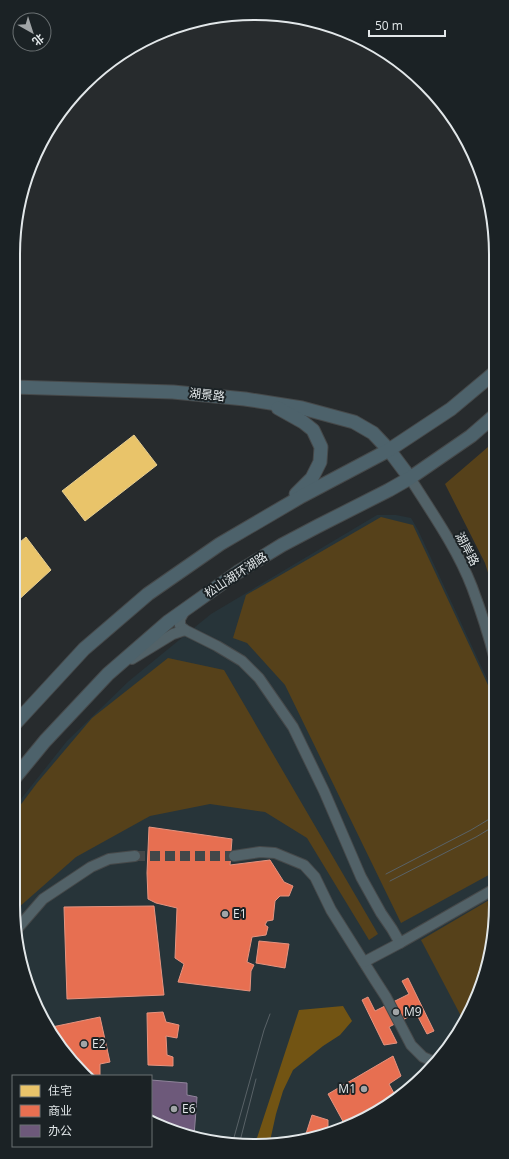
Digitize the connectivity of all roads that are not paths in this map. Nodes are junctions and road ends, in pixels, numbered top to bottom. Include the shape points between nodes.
1 (489, 377) edge
2 (20, 387) edge
3 (269, 403) junction
4 (489, 420) edge
5 (389, 450) junction
6 (410, 478) junction
7 (277, 511) junction
8 (186, 609) junction
9 (189, 632) junction
10 (489, 641) edge
11 (108, 674) junction
12 (20, 718) edge
13 (20, 771) edge
14 (135, 856) tunnel mouth
15 (234, 856) tunnel mouth
16 (489, 892) edge
17 (21, 923) edge
18 (400, 943) junction
19 (364, 962) junction
20 (430, 1060) edge

1 - 5 main road via 451,409
2 - 3 main road, 湖景路 via 173,392
3 - 5 main road, 湖景路 via 302,408 354,422 373,433
3 - 7 main road via 313,430 321,447 320,462 312,478
4 - 6 main road, 松山湖环湖路 via 471,436
5 - 6 main road, 湖景路
5 - 7 main road
6 - 8 main road, 松山湖环湖路 via 282,546 238,572
6 - 10 street, 湖岸路 via 443,530 469,580
7 - 12 main road via 220,544 148,594 84,649
8 - 9 street via 180,619 180,626
8 - 11 main road, 松山湖环湖路
9 - 11 street via 173,634
9 - 18 street via 242,661 260,678 293,727 361,877
11 - 13 main road, 松山湖环湖路
14 - 17 street via 109,859 91,867 43,898
15 - 19 street via 260,852 275,853 304,865 315,877 331,910
16 - 18 street
18 - 19 street
19 - 20 street via 386,996 411,1045

